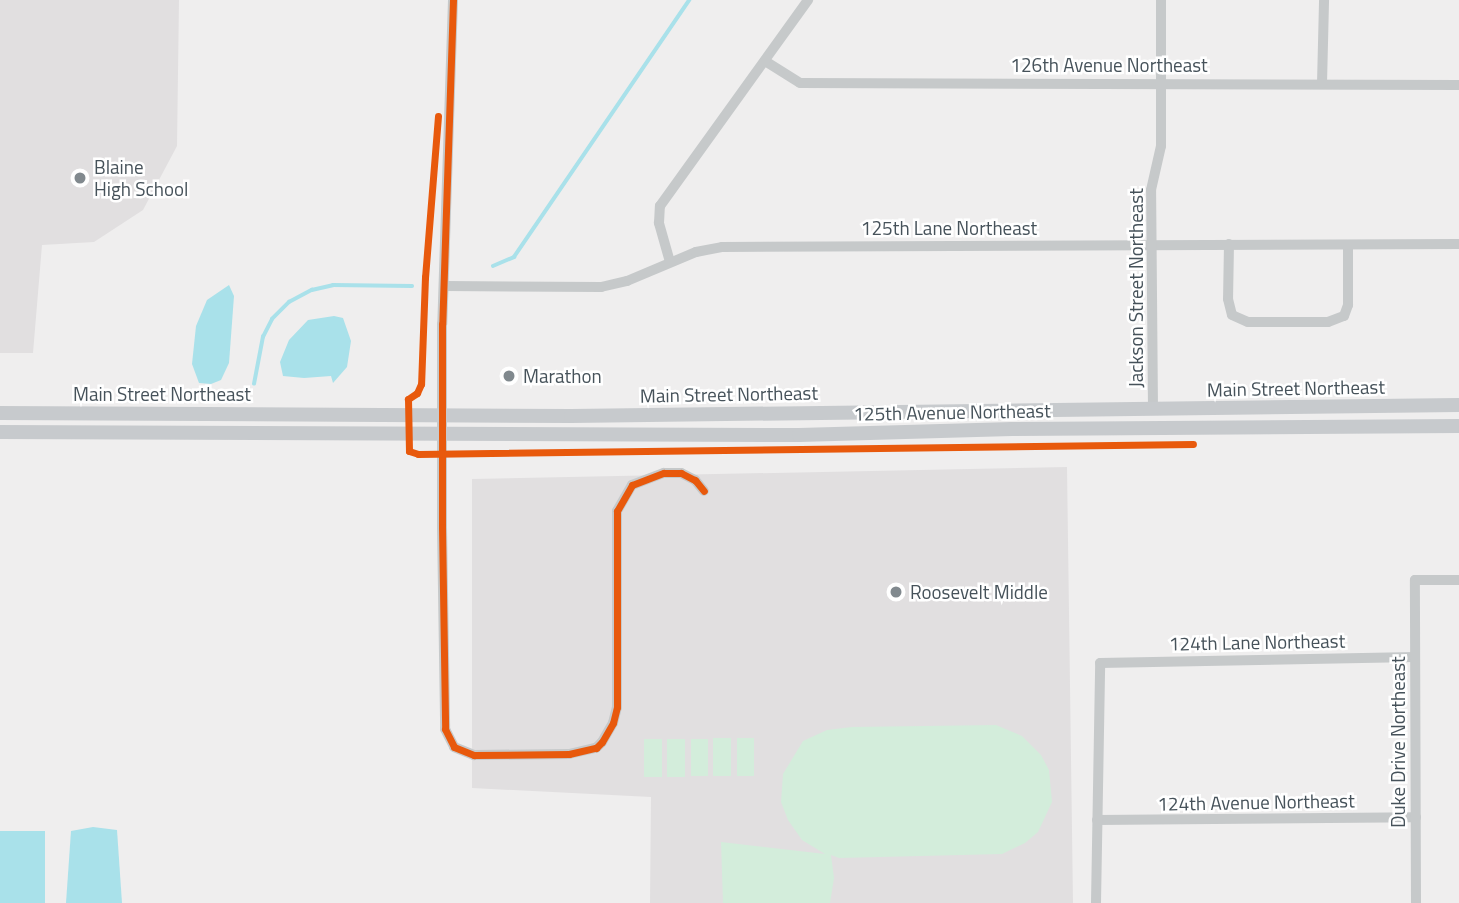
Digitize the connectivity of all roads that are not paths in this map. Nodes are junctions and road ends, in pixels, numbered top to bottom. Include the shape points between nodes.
1 (453, 0) edge
2 (808, 0) edge
3 (1161, 0) edge
4 (1324, 0) edge
5 (765, 61) junction
6 (1161, 82) junction
7 (1322, 84) junction
8 (1459, 85) edge
9 (1229, 244) junction
10 (1459, 244) edge
11 (1152, 245) junction
12 (1348, 245) junction
13 (670, 262) junction
14 (445, 286) junction
15 (1459, 405) edge
16 (1153, 409) junction
17 (0, 413) edge
18 (444, 414) junction
19 (1459, 426) edge
20 (1210, 428) joint
21 (0, 432) edge
22 (443, 435) junction
23 (704, 491) dead end
24 (1459, 580) edge
25 (1415, 657) junction
26 (1416, 817) junction
27 (1097, 820) junction
28 (1096, 903) edge
29 (1416, 903) edge

1 - 14 street
2 - 5 street
3 - 6 street, Jackson Street Northeast
4 - 7 street
5 - 6 street, 126th Avenue Northeast via 800,83
5 - 13 street via 660,206 659,223
6 - 7 street, 126th Avenue Northeast
6 - 11 street, Jackson Street Northeast via 1161,146 1152,190
7 - 8 street, 126th Avenue Northeast
9 - 11 street, 125th Lane Northeast
9 - 12 street, 125th Lane Northeast
9 - 12 street via 1228,299 1232,315 1248,322 1328,322 1344,316
10 - 12 street, 125th Lane Northeast
11 - 13 street, 125th Lane Northeast via 722,247
11 - 16 street, Jackson Street Northeast
13 - 14 street, 125th Lane Northeast via 601,287
14 - 18 street
15 - 16 main road, Main Street Northeast
16 - 18 main road, Main Street Northeast
17 - 18 main road, Main Street Northeast
18 - 22 street
19 - 20 main road, Main Street Northeast
20 - 22 main road, 125th Avenue Northeast
21 - 22 main road, Main Street Northeast
22 - 23 street via 445,729 454,747 474,754 569,754 596,748 602,742 614,723 617,707 617,511 632,485 664,473 681,473
24 - 25 street, Duke Drive Northeast via 1415,580
25 - 26 street, Duke Drive Northeast
25 - 27 street, 124th Lane Northeast via 1100,663
26 - 27 street, 124th Avenue Northeast
26 - 29 street, Duke Drive Northeast
27 - 28 street

